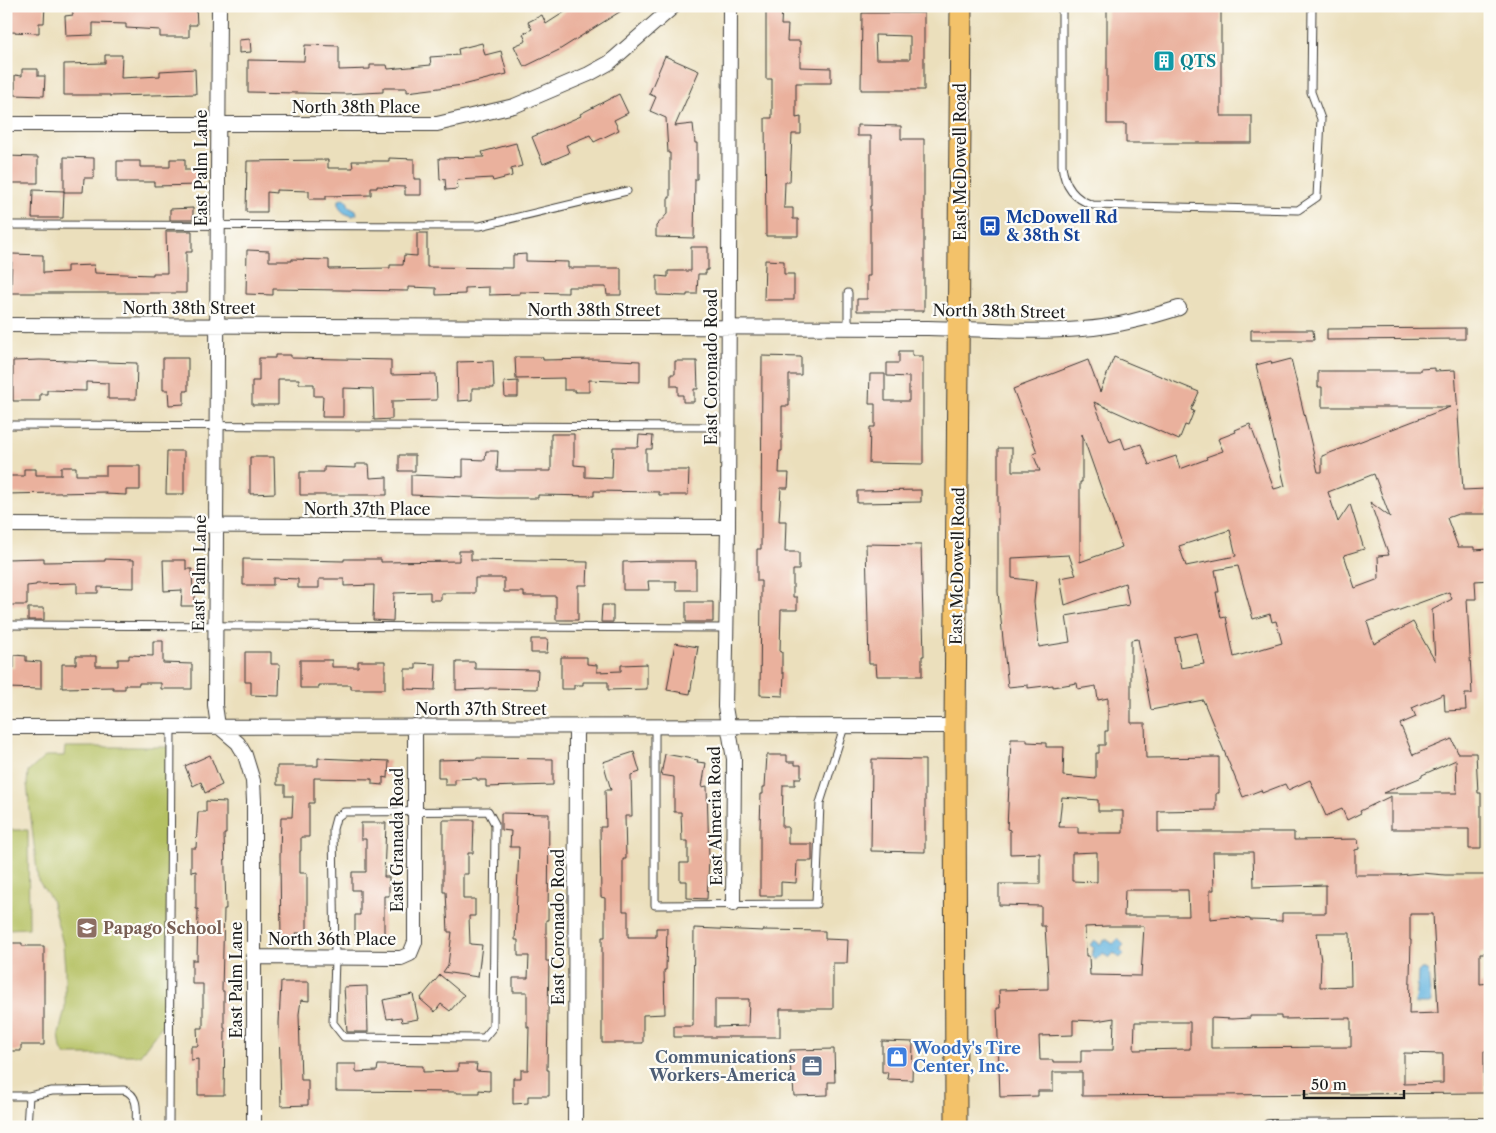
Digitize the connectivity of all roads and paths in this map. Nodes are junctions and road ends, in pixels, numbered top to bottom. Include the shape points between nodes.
1 (219, 6) edge
2 (674, 6) edge
3 (730, 6) edge
4 (961, 6) edge
5 (1062, 6) edge
6 (1312, 6) edge
7 (6, 124) edge
8 (218, 125) junction
9 (627, 191) dead end
10 (6, 225) edge
11 (218, 225) junction
12 (848, 293) dead end
13 (1179, 308) dead end
14 (6, 325) edge
15 (218, 326) junction
16 (729, 328) junction
17 (848, 328) junction
18 (959, 328) junction
19 (6, 425) edge
20 (217, 425) junction
21 (728, 428) junction
22 (6, 526) edge
23 (216, 526) junction
24 (728, 527) junction
25 (6, 625) edge
26 (216, 627) junction
27 (726, 628) junction
28 (171, 726) junction
29 (218, 726) junction
30 (415, 726) junction
31 (955, 726) junction
32 (6, 727) edge
33 (576, 727) junction
34 (655, 727) junction
35 (729, 727) junction
36 (844, 727) junction
37 (415, 812) junction
38 (733, 904) junction
39 (410, 954) joint
40 (253, 957) junction
41 (335, 958) junction
42 (6, 1096) edge
43 (29, 1096) junction
44 (1490, 1125) edge
45 (27, 1127) edge
46 (136, 1127) edge
47 (169, 1127) edge
48 (254, 1127) edge
49 (575, 1127) edge
50 (956, 1127) edge
51 (1269, 1127) edge

1 - 8 street, East Palm Lane
2 - 8 street, North 38th Place via 609,63 537,97 485,114 437,124
3 - 16 street, East Coronado Road
4 - 18 main road, East McDowell Road
5 - 6 lane via 1062,165 1066,184 1074,195 1093,205 1298,210 1317,197 1321,119 1311,92
7 - 8 street, North 38th Place
8 - 11 street, East Palm Lane
9 - 11 lane via 480,226
10 - 11 lane
11 - 15 street, East Palm Lane
12 - 17 lane
13 - 18 street, North 38th Street via 1116,325 1081,329
14 - 15 street, North 38th Street
15 - 16 street, North 38th Street
15 - 20 street, East Palm Lane
16 - 17 street, North 38th Street
16 - 21 street, East Coronado Road
17 - 18 street, North 38th Street
18 - 31 main road, East McDowell Road
19 - 20 lane
20 - 21 lane
20 - 23 street, East Palm Lane
21 - 24 street, East Coronado Road
22 - 23 street, North 37th Place
23 - 24 street, North 37th Place
23 - 26 street, East Palm Lane
24 - 27 street, East Coronado Road
25 - 26 lane
26 - 27 lane
26 - 29 street, East Palm Lane via 215,705
27 - 35 street, East Coronado Road via 725,707
28 - 29 street, North 37th Street
28 - 32 street, North 37th Street
28 - 47 lane
29 - 30 street, North 37th Street
29 - 40 street, East Palm Lane via 238,743 253,781
30 - 33 street, North 37th Street
30 - 37 street, East Granada Road
31 - 36 street, North 37th Street
31 - 50 main road, East McDowell Road
33 - 34 street, North 37th Street
33 - 49 street, East Coronado Road
34 - 35 street, North 37th Street
34 - 38 lane via 655,904
35 - 36 street, North 37th Street
35 - 38 street, East Almeria Road via 734,759
36 - 38 lane via 820,803 816,904
37 - 39 street, East Granada Road via 414,942
37 - 41 lane via 344,812 336,818 333,829
37 - 41 lane via 488,812 495,824 494,1028 484,1038 344,1037 333,1023
39 - 41 street, North 36th Place via 401,958
40 - 41 street, North 36th Place
40 - 48 street, East Palm Lane
42 - 43 lane
43 - 45 lane
43 - 46 lane via 52,1091 124,1090 136,1100
44 - 51 street

